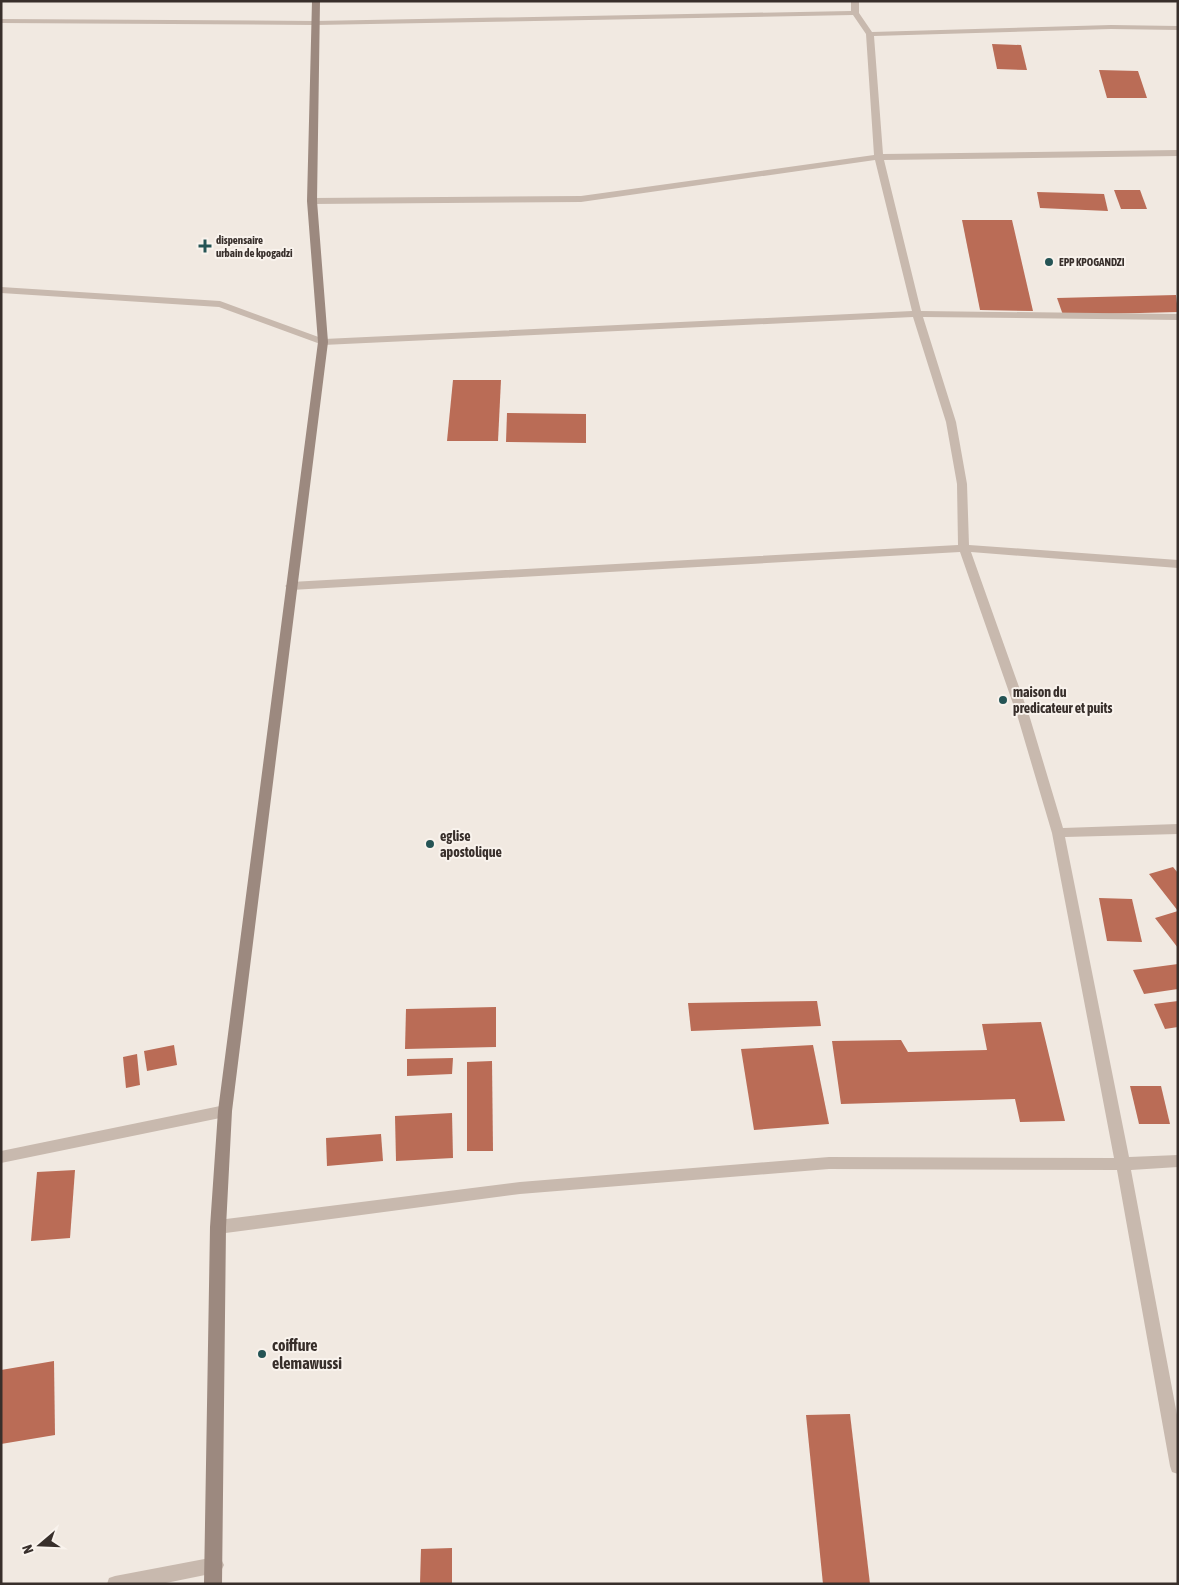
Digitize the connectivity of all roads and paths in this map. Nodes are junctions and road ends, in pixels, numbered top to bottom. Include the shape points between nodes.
1 (316, 1) edge
2 (855, 1) edge
3 (855, 13) junction
4 (1, 21) edge
5 (314, 24) junction
6 (1178, 28) edge
7 (870, 34) junction
8 (1178, 153) edge
9 (878, 157) junction
10 (312, 201) junction
11 (1, 290) edge
12 (916, 314) junction
13 (1178, 317) edge
14 (323, 342) junction
15 (964, 548) junction
16 (1178, 564) edge
17 (291, 586) junction
18 (1178, 829) edge
19 (1058, 833) junction
20 (225, 1111) junction
21 (1, 1157) edge
22 (1178, 1161) edge
23 (1123, 1164) junction
24 (218, 1227) junction
25 (1178, 1466) edge
26 (215, 1565) junction
27 (116, 1584) edge
28 (213, 1584) edge

1 - 5 street
2 - 3 street
3 - 5 street
3 - 7 street
4 - 5 street
5 - 10 street
6 - 7 street
7 - 9 street
8 - 9 street
9 - 10 street via 581,199
9 - 12 street
10 - 14 street
11 - 14 street via 220,304
12 - 13 street
12 - 14 street
12 - 15 street via 951,422 962,484
14 - 17 street
15 - 16 street
15 - 17 street
15 - 19 street via 1024,718
17 - 20 street
18 - 19 street
19 - 23 street
20 - 21 street
20 - 24 street
22 - 23 street
23 - 24 street via 829,1163 520,1188
23 - 25 street
24 - 26 street
26 - 27 street
26 - 28 street

